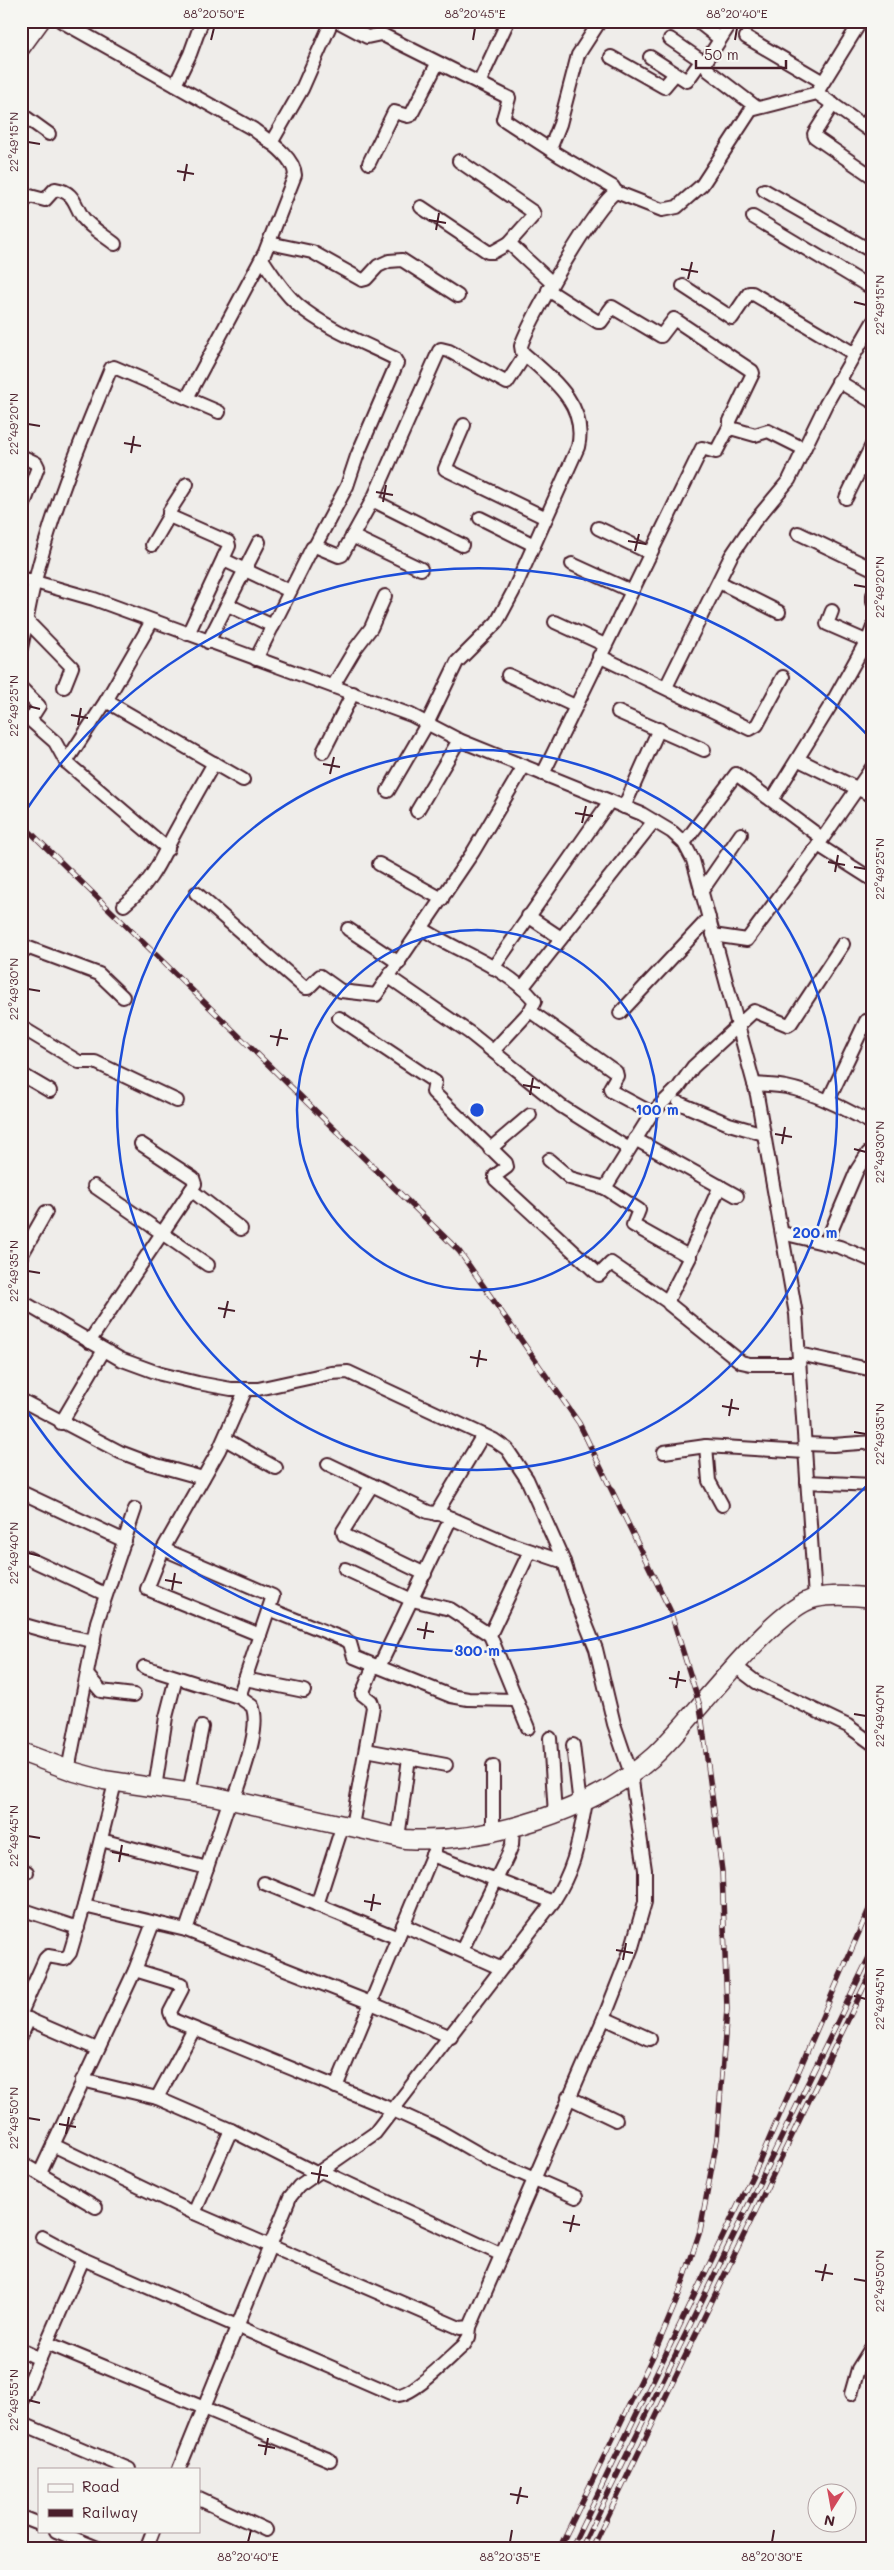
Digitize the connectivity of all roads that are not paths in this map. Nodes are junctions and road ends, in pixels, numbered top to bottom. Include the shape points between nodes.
1 (40, 21) edge
2 (61, 21) edge
3 (202, 21) edge
4 (332, 21) edge
5 (337, 21) edge
6 (508, 21) edge
7 (600, 21) edge
8 (732, 21) edge
9 (861, 21) edge
10 (700, 22) edge
11 (746, 37) dead end
12 (670, 38) dead end
13 (720, 39) junction
14 (21, 47) edge
15 (611, 57) dead end
16 (650, 57) dead end
17 (703, 62) junction
18 (437, 64) junction
19 (675, 74) junction
20 (480, 83) junction
21 (175, 85) junction
22 (820, 88) junction
23 (833, 104) junction
24 (756, 106) junction
25 (21, 108) edge
26 (873, 114) edge
27 (868, 129) edge
28 (49, 134) dead end
29 (271, 143) junction
30 (550, 149) junction
31 (459, 161) dead end
32 (369, 163) dead end
33 (873, 177) edge
34 (764, 190) dead end
35 (616, 192) junction
36 (21, 204) edge
37 (421, 207) dead end
38 (753, 217) dead end
39 (269, 243) junction
40 (509, 243) junction
41 (115, 244) dead end
42 (873, 252) edge
43 (262, 259) junction
44 (550, 286) junction
45 (683, 286) dead end
46 (873, 289) edge
47 (458, 296) dead end
48 (873, 322) edge
49 (853, 353) junction
50 (525, 355) junction
51 (838, 381) junction
52 (187, 398) junction
53 (873, 402) edge
54 (219, 412) dead end
55 (464, 425) dead end
56 (730, 429) junction
57 (873, 443) edge
58 (804, 449) junction
59 (21, 456) edge
60 (187, 484) dead end
61 (846, 498) dead end
62 (372, 500) junction
63 (21, 512) edge
64 (169, 516) junction
65 (480, 518) dead end
66 (546, 518) junction
67 (598, 528) dead end
68 (798, 533) dead end
69 (352, 536) junction
70 (259, 542) dead end
71 (152, 545) dead end
72 (462, 545) dead end
73 (315, 546) junction
74 (534, 546) junction
75 (650, 553) junction
76 (224, 557) junction
77 (572, 564) dead end
78 (422, 568) dead end
79 (873, 569) edge
80 (246, 570) junction
81 (21, 578) edge
82 (35, 581) junction
83 (719, 582) junction
84 (290, 591) junction
85 (631, 591) junction
86 (873, 595) edge
87 (384, 596) dead end
88 (873, 602) edge
89 (228, 605) junction
90 (832, 611) dead end
91 (779, 612) dead end
92 (27, 621) junction
93 (152, 621) junction
94 (555, 622) dead end
95 (273, 626) junction
96 (873, 627) edge
97 (188, 634) junction
98 (869, 641) edge
99 (208, 642) junction
100 (21, 648) edge
101 (602, 651) junction
102 (256, 659) junction
103 (508, 675) dead end
104 (783, 677) dead end
105 (333, 686) junction
106 (666, 687) junction
107 (21, 688) edge
108 (64, 688) dead end
109 (353, 693) junction
110 (106, 701) junction
111 (575, 706) junction
112 (618, 712) dead end
113 (427, 724) junction
114 (660, 729) junction
115 (459, 740) junction
116 (704, 750) dead end
117 (323, 752) dead end
118 (799, 760) junction
119 (66, 762) junction
120 (214, 763) junction
121 (524, 766) junction
122 (873, 766) edge
123 (543, 774) junction
124 (242, 780) dead end
125 (857, 788) junction
126 (388, 791) dead end
127 (873, 796) edge
128 (772, 800) junction
129 (610, 801) junction
130 (624, 806) junction
131 (417, 811) dead end
132 (654, 821) junction
133 (741, 834) dead end
134 (820, 842) junction
135 (684, 843) junction
136 (168, 849) junction
137 (380, 864) dead end
138 (873, 880) edge
139 (702, 892) junction
140 (196, 893) dead end
141 (442, 899) junction
142 (124, 905) dead end
143 (528, 916) junction
144 (709, 918) junction
145 (348, 929) dead end
146 (423, 929) junction
147 (713, 935) junction
148 (561, 938) junction
149 (843, 944) dead end
150 (21, 945) edge
151 (399, 963) junction
152 (494, 968) junction
153 (389, 977) junction
154 (522, 988) junction
155 (123, 997) dead end
156 (530, 1011) junction
157 (620, 1013) dead end
158 (339, 1018) dead end
159 (873, 1019) edge
160 (737, 1024) junction
161 (21, 1027) edge
162 (492, 1051) junction
163 (21, 1074) edge
164 (754, 1084) junction
165 (50, 1091) dead end
166 (177, 1101) dead end
167 (828, 1101) junction
168 (679, 1103) dead end
169 (652, 1114) junction
170 (530, 1115) dead end
171 (873, 1124) edge
172 (764, 1134) junction
173 (873, 1140) edge
174 (141, 1144) dead end
175 (632, 1144) junction
176 (490, 1149) junction
177 (871, 1155) edge
178 (549, 1160) dead end
179 (94, 1186) dead end
180 (720, 1186) junction
181 (605, 1188) junction
182 (191, 1190) junction
183 (737, 1196) dead end
184 (46, 1212) dead end
185 (241, 1229) dead end
186 (163, 1232) junction
187 (782, 1233) junction
188 (826, 1243) junction
189 (21, 1256) edge
190 (689, 1256) junction
191 (873, 1261) edge
192 (208, 1265) dead end
193 (21, 1301) edge
194 (668, 1302) junction
195 (89, 1342) junction
196 (104, 1350) junction
197 (799, 1359) junction
198 (873, 1370) edge
199 (246, 1389) junction
200 (21, 1400) edge
201 (61, 1423) junction
202 (483, 1435) junction
203 (225, 1439) junction
204 (873, 1442) edge
205 (706, 1446) junction
206 (805, 1448) junction
207 (664, 1452) dead end
208 (328, 1464) dead end
209 (276, 1468) dead end
210 (203, 1478) junction
211 (808, 1482) junction
212 (372, 1485) junction
213 (873, 1485) edge
214 (21, 1492) edge
215 (722, 1505) dead end
216 (135, 1509) dead end
217 (436, 1514) junction
218 (451, 1518) junction
219 (125, 1541) junction
220 (163, 1550) junction
221 (530, 1551) junction
222 (21, 1555) edge
223 (564, 1562) junction
224 (345, 1569) dead end
225 (424, 1574) junction
226 (105, 1594) junction
227 (815, 1598) junction
228 (873, 1598) edge
229 (412, 1600) junction
230 (269, 1609) junction
231 (21, 1624) edge
232 (260, 1635) junction
233 (490, 1635) junction
234 (94, 1641) junction
235 (377, 1666) junction
236 (736, 1666) junction
237 (144, 1667) dead end
238 (88, 1676) junction
239 (176, 1678) junction
240 (245, 1679) junction
241 (304, 1691) dead end
242 (134, 1695) dead end
243 (239, 1697) junction
244 (516, 1700) junction
245 (202, 1728) dead end
246 (528, 1728) dead end
247 (550, 1738) dead end
248 (873, 1744) edge
249 (573, 1745) dead end
250 (366, 1750) junction
251 (21, 1752) edge
252 (409, 1758) junction
253 (446, 1765) dead end
254 (493, 1766) dead end
255 (68, 1770) junction
256 (631, 1774) junction
257 (115, 1783) junction
258 (155, 1788) junction
259 (189, 1793) junction
260 (232, 1800) junction
261 (583, 1804) junction
262 (555, 1814) junction
263 (348, 1825) junction
264 (514, 1826) junction
265 (493, 1831) junction
266 (398, 1838) junction
267 (101, 1840) junction
268 (435, 1848) junction
269 (207, 1868) junction
270 (496, 1879) junction
271 (264, 1883) dead end
272 (553, 1902) junction
273 (317, 1905) junction
274 (84, 1906) junction
275 (21, 1909) edge
276 (153, 1922) junction
277 (403, 1925) junction
278 (78, 1928) junction
279 (186, 1930) junction
280 (398, 1938) junction
281 (462, 1950) junction
282 (500, 1968) junction
283 (136, 1970) junction
284 (371, 2003) junction
285 (24, 2016) edge
286 (604, 2018) junction
287 (194, 2029) junction
288 (21, 2036) edge
289 (451, 2037) junction
290 (650, 2039) dead end
291 (97, 2049) junction
292 (82, 2080) junction
293 (336, 2086) junction
294 (157, 2098) junction
295 (568, 2098) junction
296 (393, 2110) junction
297 (616, 2120) dead end
298 (231, 2130) junction
299 (53, 2145) junction
300 (21, 2162) edge
301 (319, 2172) junction
302 (40, 2173) junction
303 (534, 2179) junction
304 (576, 2197) dead end
305 (96, 2207) dead end
306 (194, 2214) junction
307 (42, 2237) dead end
308 (270, 2245) junction
309 (500, 2254) junction
310 (83, 2259) junction
311 (237, 2327) junction
312 (470, 2327) junction
313 (47, 2343) junction
314 (873, 2345) edge
315 (21, 2350) edge
316 (40, 2359) junction
317 (851, 2394) dead end
318 (21, 2402) edge
319 (205, 2408) junction
320 (21, 2422) edge
321 (330, 2460) dead end
322 (127, 2468) edge
323 (179, 2468) edge
324 (200, 2499) edge
325 (21, 2518) edge
326 (38, 2524) edge
327 (266, 2530) dead end
328 (58, 2532) edge
329 (153, 2532) edge
330 (100, 2549) edge
331 (146, 2549) edge

1 - 14 street
2 - 21 street
3 - 21 street
4 - 29 street via 302,89
5 - 18 street via 367,37 381,34
6 - 20 street
7 - 30 street via 578,55
8 - 13 street
9 - 22 street
10 - 13 street
11 - 22 street
12 - 17 street
13 - 17 street
15 - 19 street via 664,87
16 - 19 street
17 - 19 street via 687,81
17 - 24 street via 709,71
18 - 20 street
18 - 32 street via 411,115 394,112
20 - 30 street via 509,98 503,119
21 - 29 street
22 - 23 street
22 - 24 street
23 - 27 street
23 - 33 street via 815,137
24 - 35 street via 746,115 702,185 677,206 662,210
25 - 28 street via 24,116
26 - 27 street
29 - 39 street via 291,164 295,176
30 - 35 street via 613,187
31 - 40 street via 533,212 534,215
34 - 42 street
35 - 44 street via 572,250
36 - 41 street via 30,196 45,200 55,189 61,190 76,201 84,219
37 - 40 street via 488,252
38 - 46 street
39 - 43 street
39 - 47 street via 312,252 362,280 378,266 402,260
40 - 44 street
43 - 52 street
43 - 73 street via 299,306 394,358 397,363 347,486
44 - 50 street via 522,342 521,349
44 - 56 street via 598,322 612,307 661,336 674,319 752,370 730,421
45 - 49 street via 732,318 752,293
48 - 49 street
49 - 51 street
50 - 62 street via 507,383 449,351 439,351
50 - 66 street via 564,392 573,407 580,432 578,447
51 - 53 street
51 - 58 street
52 - 54 street
52 - 82 street via 111,368 62,490
55 - 66 street via 446,470
56 - 58 street via 754,435 768,430
56 - 75 street via 716,452 702,448
57 - 61 street
58 - 83 street via 789,480 741,540
59 - 63 street via 38,467
60 - 64 street
62 - 69 street
62 - 72 street
64 - 71 street
64 - 76 street via 228,542 230,546
65 - 74 street
66 - 74 street
67 - 75 street
68 - 79 street
69 - 73 street via 341,556
69 - 78 street
70 - 80 street
73 - 84 street
74 - 113 street via 496,622 457,662
75 - 85 street
76 - 80 street
76 - 97 street
77 - 85 street
80 - 84 street
80 - 89 street
81 - 82 street
82 - 92 street
82 - 93 street
83 - 91 street
83 - 106 street
84 - 95 street
85 - 101 street
86 - 88 street
87 - 105 street via 371,628
89 - 95 street
89 - 99 street
90 - 98 street via 827,624
92 - 100 street
92 - 108 street via 72,667
93 - 97 street
93 - 110 street
94 - 101 street
95 - 102 street
96 - 98 street
97 - 99 street
98 - 118 street
99 - 102 street
101 - 106 street
101 - 111 street
102 - 105 street
103 - 111 street
104 - 106 street via 757,726 750,730
105 - 109 street
107 - 119 street via 38,706 30,720 55,742
109 - 113 street
109 - 117 street
110 - 119 street
110 - 120 street
111 - 123 street
112 - 114 street
113 - 115 street
113 - 126 street
114 - 116 street
114 - 130 street
115 - 121 street
115 - 131 street
118 - 125 street
118 - 128 street
119 - 136 street
120 - 124 street
120 - 136 street
121 - 123 street
121 - 141 street
122 - 125 street
123 - 129 street
125 - 127 street
125 - 134 street
128 - 134 street
128 - 135 street via 734,774
129 - 130 street
129 - 143 street
130 - 132 street
132 - 135 street
132 - 148 street
133 - 139 street
134 - 138 street
134 - 147 street via 747,940
135 - 139 street via 693,860
136 - 142 street via 148,882
137 - 141 street
139 - 144 street
140 - 153 street via 306,988 320,976 341,991 374,995
141 - 146 street
143 - 148 street
143 - 152 street
144 - 147 street
144 - 157 street
145 - 151 street
146 - 151 street
146 - 152 street
147 - 160 street
148 - 154 street
149 - 160 street via 791,1023 788,1025 756,1011
150 - 155 street via 99,974
151 - 153 street
152 - 154 street
153 - 162 street
154 - 156 street via 535,1001
156 - 162 street
156 - 169 street via 616,1072 611,1091
158 - 176 street via 434,1082 432,1092
159 - 167 street via 866,1021
160 - 164 street
160 - 169 street
161 - 166 street via 79,1062 95,1062
162 - 175 street via 568,1111
163 - 165 street
164 - 167 street via 786,1087
164 - 172 street
167 - 171 street
168 - 172 street via 729,1124
169 - 175 street
170 - 176 street
172 - 187 street
173 - 177 street
174 - 182 street via 194,1178
175 - 180 street
175 - 181 street
176 - 194 street via 507,1165 495,1179 598,1275 611,1263
177 - 188 street via 857,1170
178 - 181 street via 570,1178
179 - 186 street
180 - 183 street
180 - 190 street
181 - 190 street via 639,1210 633,1225
182 - 185 street
182 - 186 street
184 - 189 street
186 - 192 street
186 - 195 street
187 - 188 street
187 - 197 street via 796,1314
188 - 191 street
190 - 194 street via 690,1260
193 - 195 street
194 - 197 street via 741,1362
195 - 196 street
196 - 199 street via 120,1360 162,1374 231,1389
196 - 201 street
197 - 198 street
197 - 206 street
199 - 202 street via 348,1372
199 - 203 street
200 - 201 street
201 - 210 street via 120,1452
202 - 217 street
202 - 223 street via 507,1449 527,1478
203 - 209 street
203 - 210 street
204 - 206 street
205 - 206 street
205 - 207 street
205 - 215 street via 709,1482
206 - 211 street
208 - 212 street
210 - 220 street
211 - 213 street
211 - 227 street
212 - 217 street
212 - 225 street via 343,1531 344,1535
214 - 219 street
216 - 219 street
217 - 218 street
218 - 221 street
218 - 225 street
219 - 226 street
220 - 230 street via 272,1595
220 - 232 street via 148,1587 150,1592
221 - 223 street
221 - 233 street
222 - 226 street
223 - 256 street via 576,1602 596,1649 614,1724
224 - 229 street
225 - 229 street
226 - 234 street
227 - 228 street
227 - 236 street via 780,1620
229 - 233 street via 450,1609
229 - 235 street
230 - 232 street
230 - 235 street via 346,1640 354,1657
231 - 234 street
232 - 240 street
233 - 244 street
234 - 238 street
235 - 244 street via 451,1696
235 - 250 street via 362,1694 373,1707
236 - 248 street via 756,1682 848,1726
236 - 256 street via 655,1755
237 - 239 street
238 - 242 street via 101,1690
238 - 255 street
239 - 243 street
239 - 258 street
240 - 241 street
240 - 243 street
243 - 260 street via 252,1706 255,1720
244 - 246 street
245 - 259 street
247 - 262 street
249 - 261 street
250 - 252 street
250 - 263 street
251 - 255 street
252 - 253 street
252 - 266 street
254 - 265 street
255 - 257 street
256 - 261 street
256 - 286 street via 645,1870 645,1902 632,1947
257 - 258 street
257 - 267 street
258 - 259 street
259 - 260 street
260 - 263 street
260 - 269 street
261 - 262 street
261 - 272 street via 574,1864
262 - 264 street
263 - 266 street
263 - 273 street
264 - 265 street
264 - 270 street via 512,1845
265 - 268 street
266 - 268 street
267 - 269 street
267 - 274 street
268 - 270 street
268 - 277 street
269 - 279 street
270 - 272 street
270 - 281 street
271 - 273 street
272 - 282 street
273 - 280 street
274 - 276 street
274 - 278 street
275 - 278 street
276 - 279 street
276 - 283 street
277 - 280 street
277 - 281 street
278 - 285 street via 68,1957 48,1956 44,1959
279 - 284 street
280 - 284 street
281 - 282 street
282 - 289 street
283 - 287 street via 181,1984 182,1989 170,2015 173,2020
283 - 291 street
284 - 289 street
284 - 293 street
285 - 288 street
285 - 291 street
286 - 290 street
286 - 295 street
287 - 293 street
287 - 294 street
289 - 296 street
291 - 292 street
292 - 294 street
292 - 299 street
293 - 296 street
294 - 298 street
295 - 297 street
295 - 303 street
296 - 301 street via 367,2140
296 - 303 street
298 - 301 street
298 - 306 street
299 - 302 street
299 - 306 street
300 - 302 street
301 - 308 street via 290,2197
301 - 309 street
302 - 305 street
303 - 304 street
303 - 309 street
306 - 308 street
307 - 310 street
308 - 311 street
308 - 312 street via 460,2328
309 - 312 street
310 - 311 street
310 - 313 street
311 - 312 street via 400,2396 411,2391 464,2345
311 - 319 street
313 - 316 street
313 - 319 street
314 - 317 street via 858,2369
315 - 316 street
316 - 318 street
319 - 321 street
319 - 323 street
320 - 322 street
324 - 327 street
325 - 326 street
328 - 330 street
329 - 331 street

